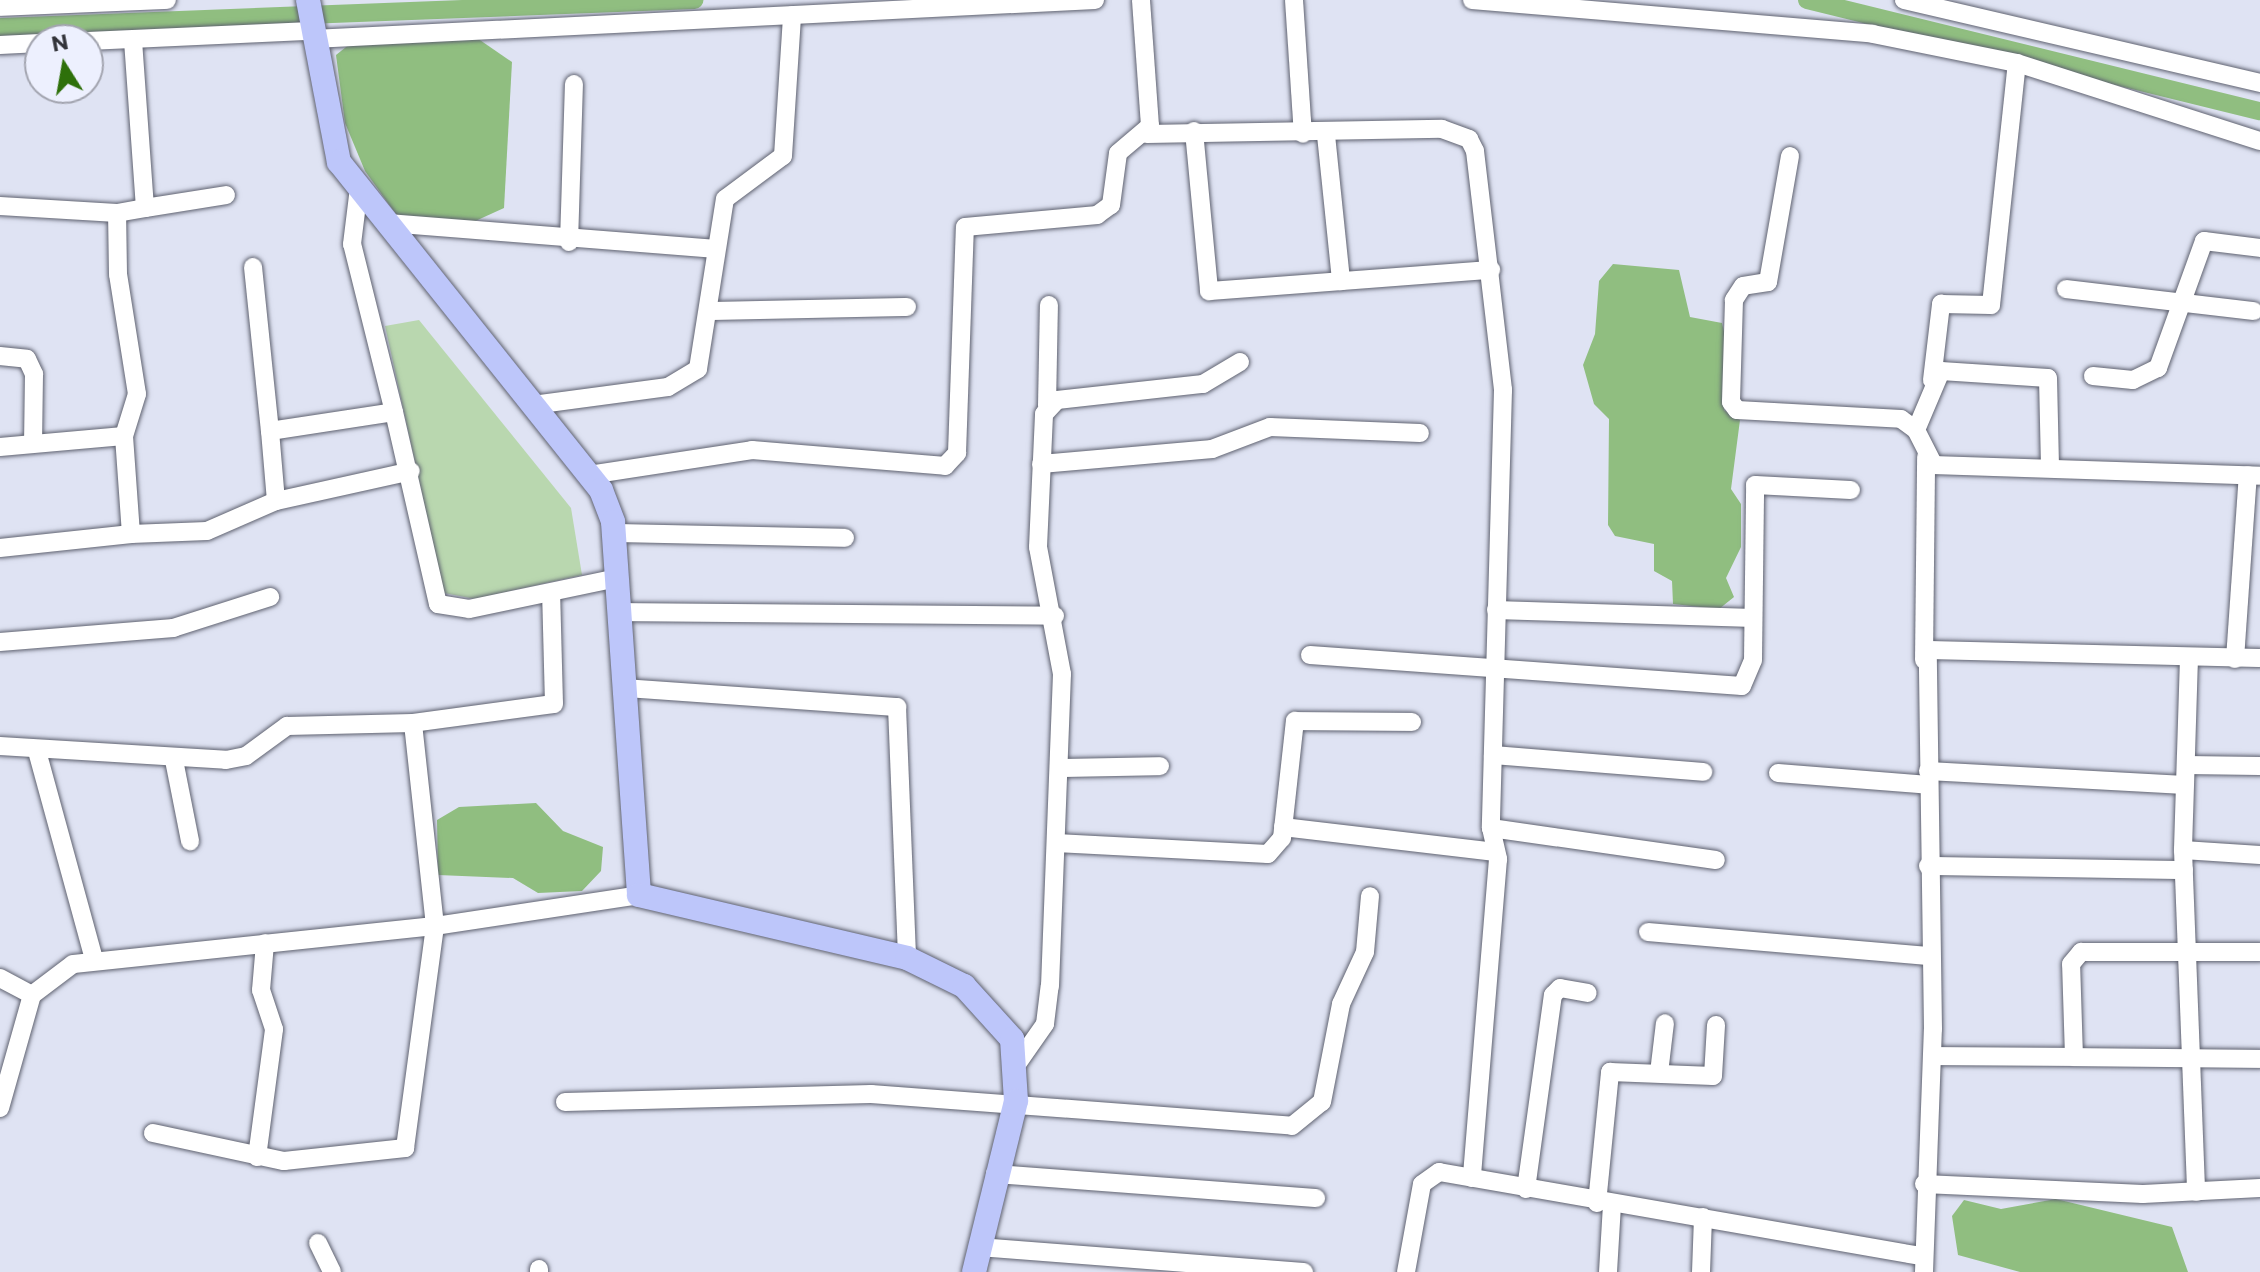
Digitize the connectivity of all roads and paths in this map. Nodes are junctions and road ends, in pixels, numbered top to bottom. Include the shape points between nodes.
1 (167, 0) edge
2 (308, 0) edge
3 (1095, 0) edge
4 (1141, 0) edge
5 (1294, 0) edge
6 (1472, 0) edge
7 (1904, 0) edge
8 (5, 5) edge
9 (792, 15) junction
10 (311, 32) junction
11 (133, 39) junction
12 (104, 40) edge
13 (24, 44) edge
14 (0, 45) edge
15 (2017, 63) junction
16 (2260, 83) edge
17 (574, 84) dead end
18 (1194, 131) junction
19 (1147, 134) junction
20 (1303, 134) junction
21 (1326, 135) junction
22 (2260, 141) edge
23 (1790, 156) dead end
24 (359, 188) junction
25 (226, 195) dead end
26 (0, 206) edge
27 (145, 208) junction
28 (117, 213) junction
29 (387, 223) junction
30 (569, 242) junction
31 (2260, 248) edge
32 (714, 249) junction
33 (253, 267) dead end
34 (1491, 270) junction
35 (1341, 281) junction
36 (2066, 289) dead end
37 (2183, 297) junction
38 (1049, 305) dead end
39 (907, 307) dead end
40 (709, 311) junction
41 (2254, 311) dead end
42 (0, 356) edge
43 (1240, 362) dead end
44 (2093, 376) dead end
45 (1932, 380) junction
46 (533, 405) junction
47 (1047, 406) junction
48 (394, 412) junction
49 (1916, 430) junction
50 (270, 431) junction
51 (1420, 433) dead end
52 (124, 436) junction
53 (33, 443) junction
54 (0, 447) edge
55 (1926, 457) junction
56 (1041, 464) junction
57 (2050, 465) junction
58 (411, 471) junction
59 (589, 475) junction
60 (2254, 475) edge
61 (1851, 490) dead end
62 (276, 501) junction
63 (614, 533) junction
64 (131, 534) junction
65 (845, 538) dead end
66 (0, 548) edge
67 (617, 578) junction
68 (551, 593) junction
69 (270, 597) dead end
70 (1496, 610) junction
71 (620, 612) junction
72 (1055, 616) junction
73 (1753, 618) junction
74 (0, 642) edge
75 (1310, 655) dead end
76 (2189, 658) junction
77 (2260, 658) edge
78 (2235, 659) junction
79 (1924, 660) junction
80 (1495, 666) junction
81 (625, 688) junction
82 (1412, 722) dead end
83 (413, 723) junction
84 (0, 746) edge
85 (37, 751) junction
86 (1493, 755) junction
87 (174, 760) junction
88 (2186, 765) junction
89 (1160, 766) dead end
90 (2260, 766) edge
91 (1059, 768) junction
92 (1703, 772) dead end
93 (1778, 773) dead end
94 (1928, 778) junction
95 (2185, 785) junction
96 (1283, 827) junction
97 (1491, 828) junction
98 (190, 841) dead end
99 (1056, 843) junction
100 (2183, 850) junction
101 (1496, 852) junction
102 (2260, 855) edge
103 (1716, 860) dead end
104 (1928, 866) junction
105 (2184, 870) junction
106 (639, 895) junction
107 (1370, 896) dead end
108 (435, 926) junction
109 (1648, 932) dead end
110 (265, 943) junction
111 (2260, 952) edge
112 (2187, 953) junction
113 (1928, 956) junction
114 (907, 958) junction
115 (94, 960) junction
116 (0, 978) edge
117 (1588, 993) dead end
118 (32, 995) junction
119 (1665, 1023) dead end
120 (1716, 1025) dead end
121 (1933, 1056) junction
122 (2074, 1057) junction
123 (2260, 1059) edge
124 (2191, 1060) junction
125 (1017, 1064) junction
126 (1659, 1073) junction
127 (1016, 1101) junction
128 (565, 1102) dead end
129 (0, 1108) edge
130 (153, 1133) dead end
131 (257, 1157) junction
132 (995, 1174) junction
133 (1472, 1178) junction
134 (1924, 1184) junction
135 (2260, 1188) edge
136 (1526, 1189) junction
137 (2196, 1192) junction
138 (1316, 1198) dead end
139 (1605, 1204) junction
140 (1703, 1217) junction
141 (318, 1243) dead end
142 (978, 1247) junction
143 (1921, 1264) edge
144 (1146, 1265) edge
145 (1410, 1270) edge
146 (332, 1272) edge
147 (974, 1272) edge
148 (1296, 1272) edge
149 (1608, 1272) edge
150 (1701, 1272) edge

1 - 8 street
2 - 10 main road
3 - 9 street
4 - 19 street
5 - 20 street
6 - 15 street via 1834,28
7 - 16 street
9 - 10 street
9 - 32 street via 783,156 725,199
10 - 11 street
10 - 24 main road via 339,162
11 - 12 street
11 - 27 street
13 - 14 street
15 - 22 street
15 - 45 street via 1991,305 1941,304
17 - 30 street
18 - 19 street
18 - 20 street via 1266,127
18 - 35 street via 1209,291
19 - 59 street via 1118,153 1104,212 965,227 957,453 945,466 752,450
20 - 21 street
21 - 34 street via 1423,128 1469,139
21 - 35 street
23 - 49 street via 1768,282 1743,286 1734,300 1731,402 1747,413 1901,419
24 - 29 main road
24 - 48 street via 352,244
25 - 27 street
26 - 28 street
27 - 28 street
28 - 52 street via 119,283 137,394
29 - 30 street
29 - 46 main road
30 - 32 street
31 - 37 street via 2204,241
32 - 40 street
33 - 50 street
34 - 35 street
34 - 70 street via 1503,390
36 - 37 street
37 - 41 street
37 - 44 street via 2158,368 2133,380
38 - 47 street
39 - 40 street
40 - 46 street via 704,353 686,380
42 - 53 street via 27,359 34,374
43 - 47 street via 1221,377 1180,389
45 - 49 street
45 - 57 street via 1958,369 2048,378
46 - 59 main road
47 - 56 street
48 - 50 street
48 - 58 street
49 - 55 street
50 - 62 street
51 - 56 street via 1270,427 1212,449
52 - 53 street
52 - 64 street
53 - 54 street
55 - 57 street via 1934,465
55 - 79 street
56 - 72 street via 1039,559
57 - 60 street
58 - 62 street
58 - 68 street via 438,604 469,609
59 - 63 main road
60 - 78 street
61 - 73 street via 1755,485
62 - 64 street via 207,531
63 - 65 street
63 - 67 main road
64 - 66 street
67 - 68 street
67 - 71 main road
68 - 83 street via 554,704
69 - 74 street via 173,628
70 - 73 street
70 - 80 street
71 - 72 street
71 - 81 main road
72 - 91 street via 1062,674
73 - 80 street via 1752,675 1742,686
75 - 80 street
76 - 78 street
76 - 79 street via 1935,647
76 - 88 street
77 - 78 street
79 - 94 street
80 - 86 street
81 - 106 main road
81 - 114 street via 897,707
82 - 96 street via 1295,721
83 - 87 street via 287,726 246,756
83 - 108 street
84 - 85 street
85 - 87 street
85 - 115 street
86 - 92 street
86 - 97 street
87 - 98 street
88 - 90 street
88 - 95 street
89 - 91 street
91 - 99 street
93 - 94 street
94 - 95 street
94 - 104 street
95 - 100 street
96 - 99 street via 1276,850 1253,856
96 - 101 street
97 - 101 street
97 - 103 street
99 - 125 street via 1049,1006 1037,1040
100 - 102 street
100 - 105 street
101 - 133 street via 1489,1035
104 - 105 street
104 - 113 street
105 - 112 street
106 - 108 street
106 - 114 main road
107 - 127 street via 1365,952 1341,1004 1327,1086 1317,1112 1301,1124
108 - 110 street
108 - 131 street via 405,1148 314,1160
109 - 113 street
110 - 115 street
110 - 131 street via 261,990 274,1029
111 - 112 street
112 - 122 street via 2076,955
112 - 124 street
113 - 121 street
114 - 125 main road via 964,986 998,1016
115 - 118 street via 58,971
116 - 118 street
117 - 136 street via 1560,988 1553,995
118 - 129 street
119 - 126 street
120 - 126 street via 1713,1076
121 - 122 street
121 - 134 street
122 - 124 street
123 - 124 street
124 - 137 street
125 - 127 main road
126 - 139 street via 1610,1072
127 - 128 street via 853,1094
127 - 132 main road
130 - 131 street via 229,1144
132 - 138 street
132 - 142 main road
133 - 136 street
133 - 145 street via 1428,1175
134 - 137 street
134 - 143 street
135 - 137 street
136 - 139 street
139 - 140 street
139 - 149 street
140 - 143 street
140 - 150 street
141 - 146 street
142 - 144 street
142 - 147 main road
144 - 148 street

